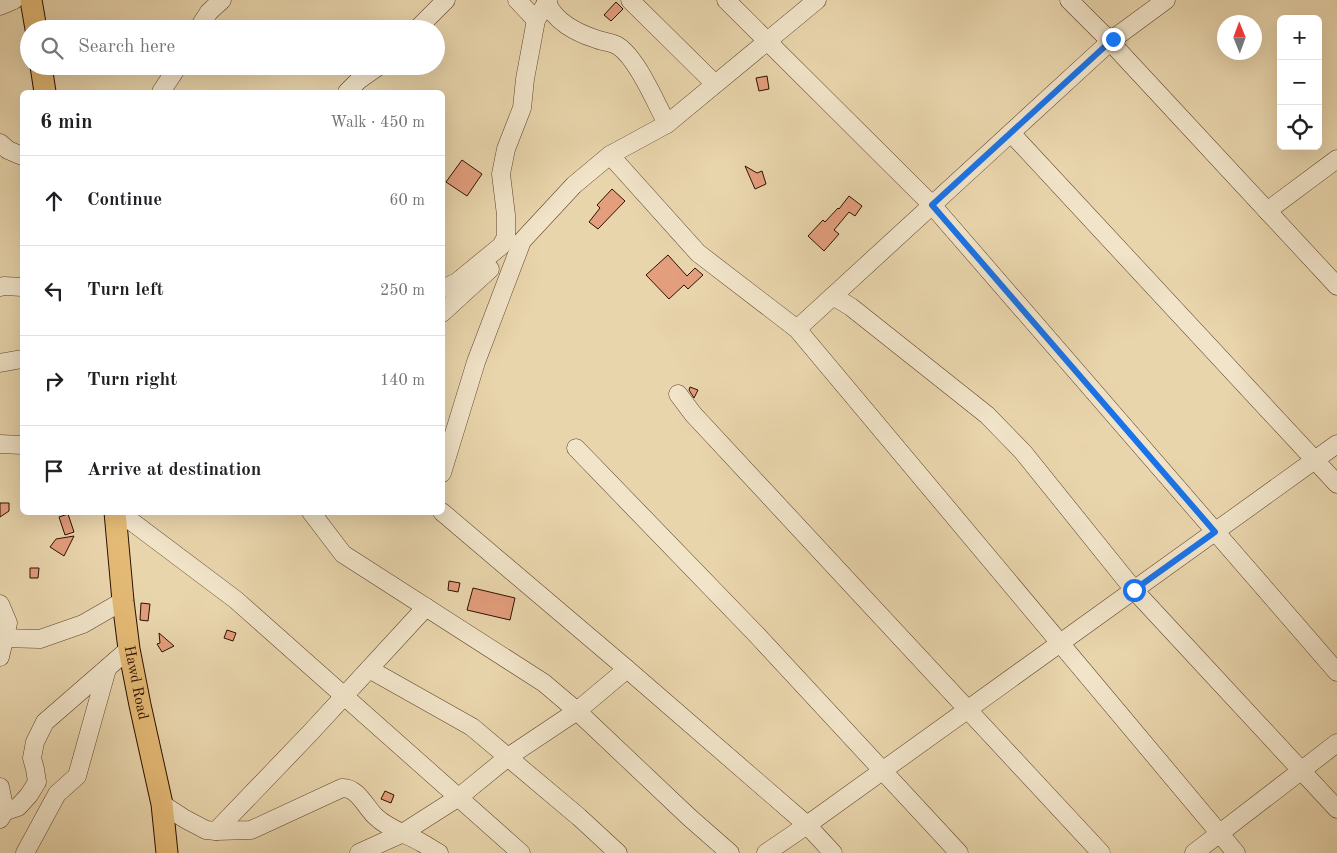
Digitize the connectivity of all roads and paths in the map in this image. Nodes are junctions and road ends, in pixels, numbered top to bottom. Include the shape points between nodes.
1 (14, 0) edge
2 (32, 0) edge
3 (222, 0) edge
4 (446, 0) edge
5 (517, 0) edge
6 (630, 0) edge
7 (726, 0) edge
8 (817, 0) edge
9 (1069, 0) edge
10 (1166, 0) edge
11 (547, 1) edge
12 (0, 6) edge
13 (35, 20) edge
14 (204, 20) edge
15 (426, 20) edge
16 (536, 20) junction
17 (1109, 39) junction
18 (767, 41) junction
19 (42, 75) edge
20 (172, 75) edge
21 (366, 75) edge
22 (715, 84) junction
23 (45, 90) edge
24 (162, 90) edge
25 (349, 90) edge
26 (667, 124) junction
27 (1010, 133) junction
28 (0, 143) edge
29 (20, 155) edge
30 (610, 155) junction
31 (1337, 159) edge
32 (932, 205) junction
33 (1267, 211) junction
34 (522, 241) junction
35 (1337, 286) edge
36 (0, 287) edge
37 (20, 287) edge
38 (445, 288) edge
39 (833, 296) junction
40 (445, 310) edge
41 (797, 329) junction
42 (20, 359) edge
43 (0, 363) edge
44 (678, 394) dead end
45 (0, 444) edge
46 (1337, 444) edge
47 (20, 445) edge
48 (576, 448) dead end
49 (1315, 460) junction
50 (445, 463) edge
51 (1337, 484) edge
52 (114, 515) edge
53 (122, 515) edge
54 (313, 515) edge
55 (445, 515) edge
56 (1215, 532) junction
57 (1134, 590) junction
58 (123, 601) junction
59 (0, 604) edge
60 (426, 607) junction
61 (2, 638) edge
62 (1060, 643) junction
63 (129, 649) junction
64 (0, 657) edge
65 (106, 669) junction
66 (369, 669) junction
67 (627, 669) junction
68 (1337, 672) edge
69 (344, 695) junction
70 (968, 710) junction
71 (577, 711) junction
72 (1337, 743) edge
73 (508, 757) junction
74 (1302, 770) junction
75 (883, 771) junction
76 (0, 787) edge
77 (459, 797) junction
78 (162, 804) junction
79 (1337, 809) edge
80 (2, 814) edge
81 (808, 825) junction
82 (216, 831) junction
83 (401, 834) junction
84 (1220, 834) junction
85 (24, 853) edge
86 (167, 853) edge
87 (359, 853) edge
88 (439, 853) edge
89 (521, 853) edge
90 (618, 853) edge
91 (730, 853) edge
92 (766, 853) edge
93 (833, 853) edge
94 (959, 853) edge
95 (1101, 853) edge
96 (1194, 853) edge
97 (1236, 853) edge

1 - 12 street
2 - 13 main road
3 - 14 street
4 - 15 street
5 - 16 street
6 - 22 street
7 - 18 street
8 - 18 street
9 - 17 street
10 - 17 street
11 - 16 street
11 - 26 street via 558,19 579,33 618,45 634,61
16 - 38 street via 522,108 506,149 501,174 506,237 501,246 457,282
17 - 27 street
17 - 33 street
18 - 22 street
18 - 32 street
19 - 23 main road
20 - 24 street
21 - 25 street
22 - 26 street
26 - 30 street
27 - 32 street
27 - 49 street
28 - 29 street
30 - 34 street via 574,185
30 - 41 street via 698,253
31 - 33 street
32 - 39 street
32 - 56 street
33 - 35 street
34 - 40 street
34 - 50 street via 476,362
36 - 37 street
39 - 41 street
39 - 57 street via 987,415 1023,452
41 - 62 street
42 - 43 street
44 - 70 street
45 - 47 street
46 - 49 street
48 - 75 street
49 - 51 street
49 - 56 street
52 - 58 main road, Hawd Road
53 - 69 street via 236,600
54 - 60 street via 343,554
55 - 67 street
56 - 57 street
56 - 68 street
57 - 62 street
57 - 74 street
58 - 61 street via 83,624 40,640
58 - 63 main road, Hawd Road
59 - 61 street via 8,623
60 - 66 street
60 - 71 street via 544,683
61 - 64 street
62 - 70 street
62 - 84 street
63 - 65 street
63 - 78 main road, Hawd Road
65 - 80 street via 45,722 35,742 32,758 37,782 18,807
65 - 85 street via 77,776 57,794
66 - 69 street
66 - 73 street via 472,727
67 - 71 street
67 - 81 street
69 - 77 street
69 - 82 street
70 - 75 street
70 - 95 street
71 - 73 street
71 - 91 street
72 - 74 street
73 - 77 street
73 - 90 street
74 - 79 street
74 - 84 street
75 - 81 street
75 - 94 street
76 - 80 street
77 - 83 street
77 - 89 street
78 - 82 street via 192,823
78 - 86 main road, Hawd Road
81 - 92 street
81 - 93 street
82 - 83 street via 251,830 348,788 376,818
83 - 87 street
83 - 88 street
84 - 96 street
84 - 97 street

